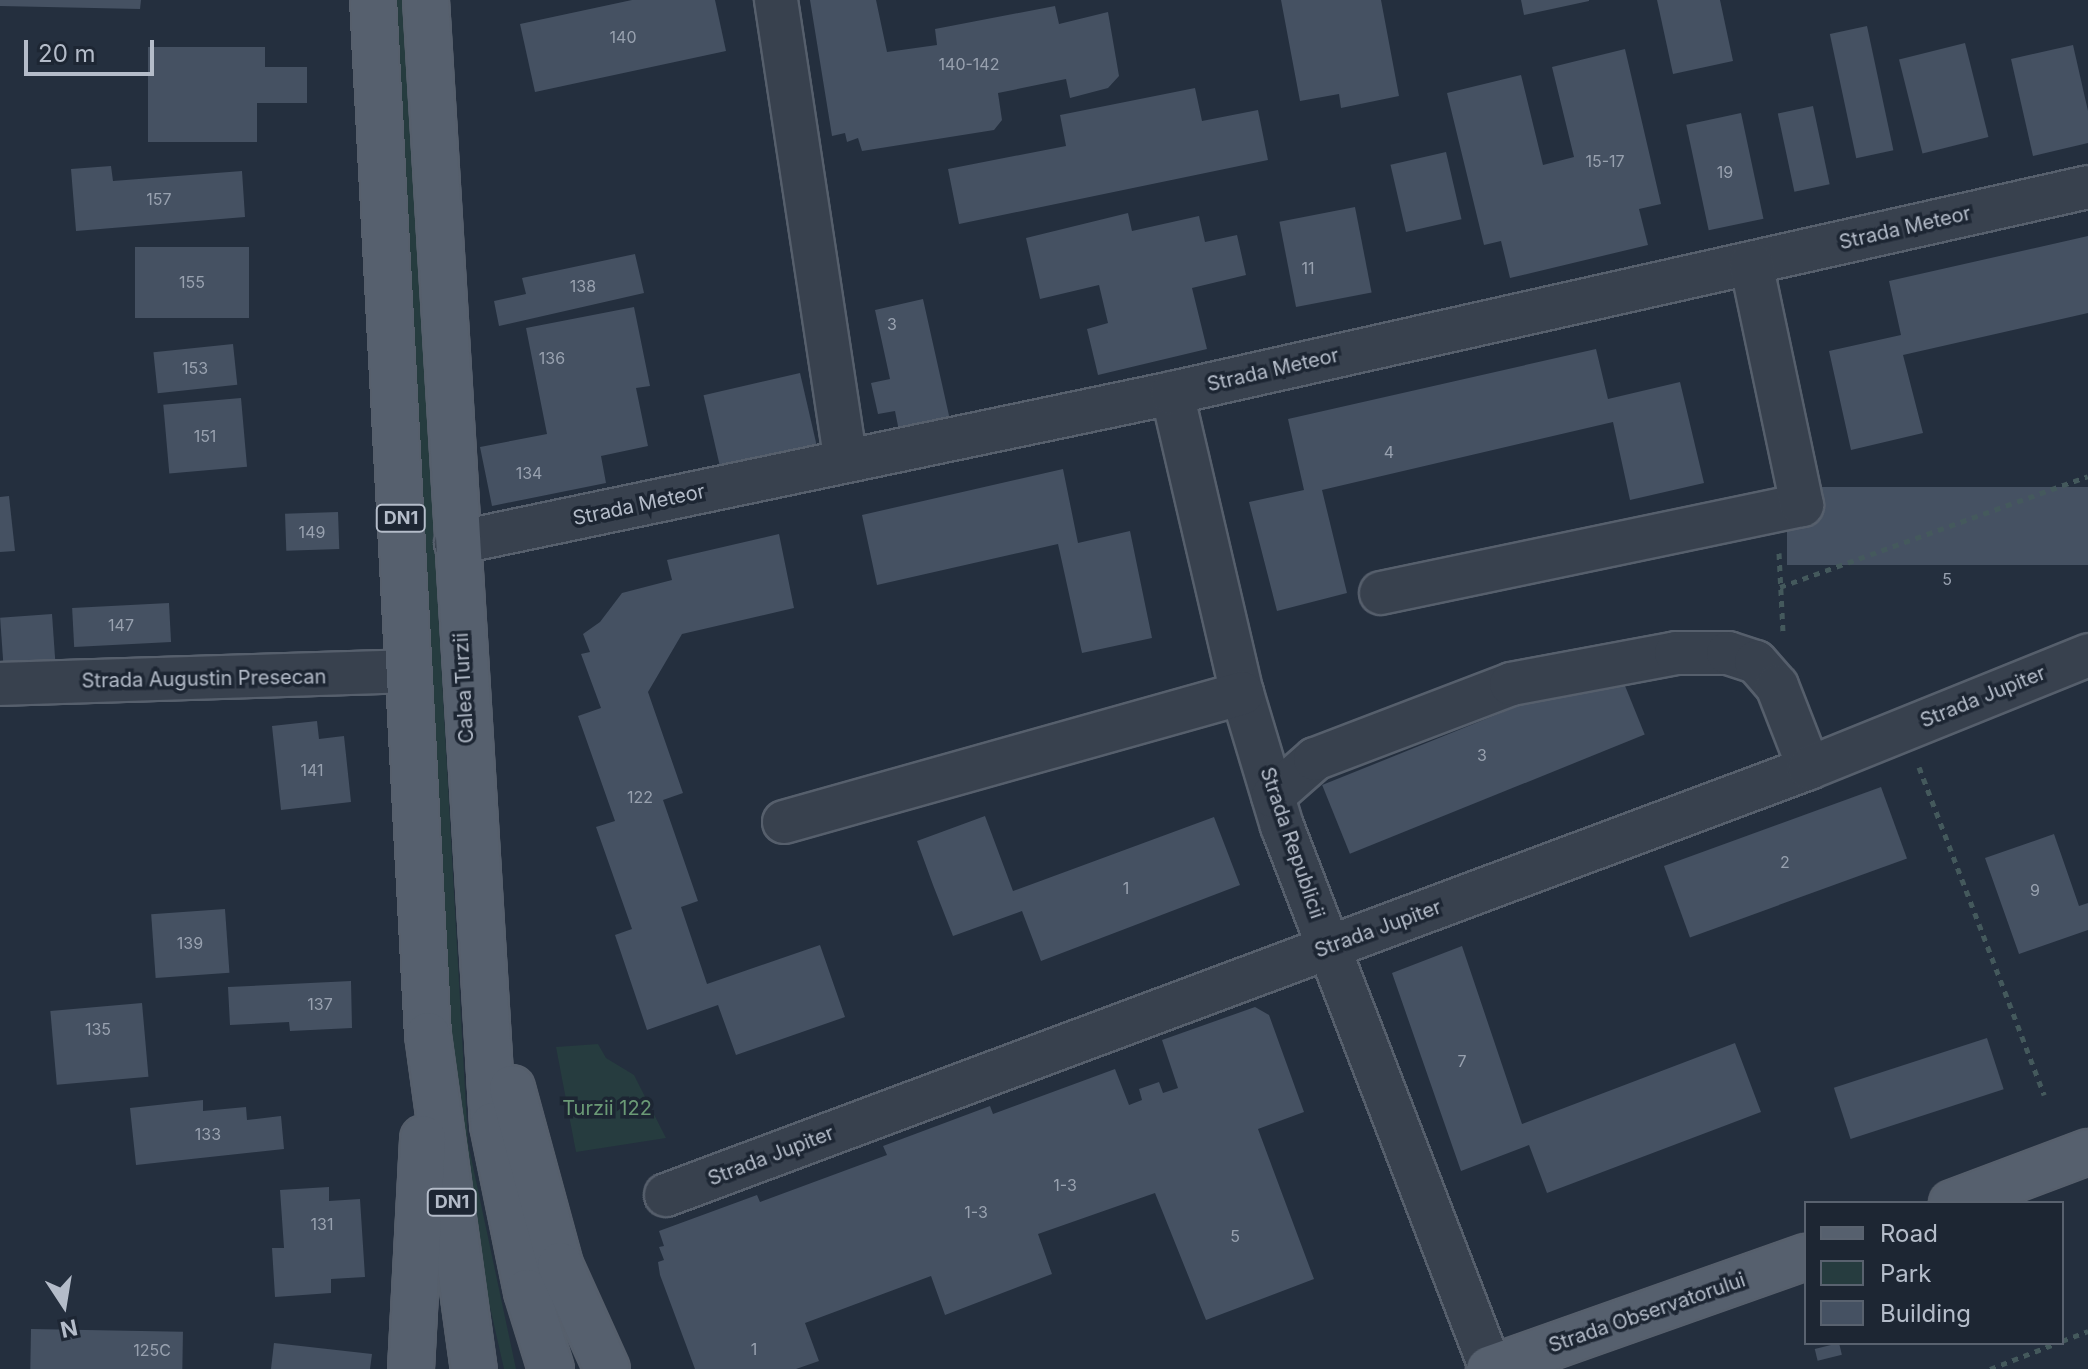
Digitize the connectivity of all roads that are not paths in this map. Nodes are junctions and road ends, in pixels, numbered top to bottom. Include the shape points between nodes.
1 (373, 0) edge
2 (426, 0) edge
3 (776, 0) edge
4 (2088, 187) edge
5 (1751, 263) junction
6 (1172, 393) junction
7 (846, 461) junction
8 (456, 543) junction
9 (1381, 593) dead end
10 (2088, 655) edge
11 (409, 671) junction
12 (0, 684) edge
13 (1242, 693) junction
14 (1809, 768) junction
15 (1273, 796) junction
16 (784, 822) dead end
17 (478, 938) junction
18 (1329, 947) junction
19 (428, 1035) junction
20 (2088, 1152) edge
21 (666, 1195) dead end
22 (1957, 1201) edge
23 (1804, 1258) edge
24 (411, 1369) edge
25 (474, 1369) edge
26 (551, 1369) edge
27 (607, 1369) edge
28 (1490, 1369) edge

1 - 11 main road, DN1
2 - 8 main road, Calea Turzii / DN1
3 - 7 street
4 - 5 street, Strada Meteor
5 - 6 street, Strada Meteor
5 - 9 street via 1802,505
6 - 7 street, Strada Meteor
6 - 13 street, Strada Republicii
7 - 8 street, Strada Meteor
8 - 17 main road, Calea Turzii / DN1
10 - 14 street, Strada Jupiter
11 - 12 street, Strada Augustin Presecan
11 - 19 main road, DN1
13 - 15 street, Strada Republicii
13 - 16 street
14 - 15 street via 1777,686 1756,662 1728,653 1676,653 1511,684 1315,759
14 - 18 street, Strada Jupiter
15 - 18 street, Strada Republicii
17 - 26 main road, Calea Turzii / DN1 via 498,1168
17 - 27 main road via 547,1226
18 - 21 street, Strada Jupiter
18 - 28 street, Strada Republicii
19 - 24 main road, DN1
19 - 25 main road, DN1
20 - 22 main road
23 - 28 main road, Strada Observatorului

